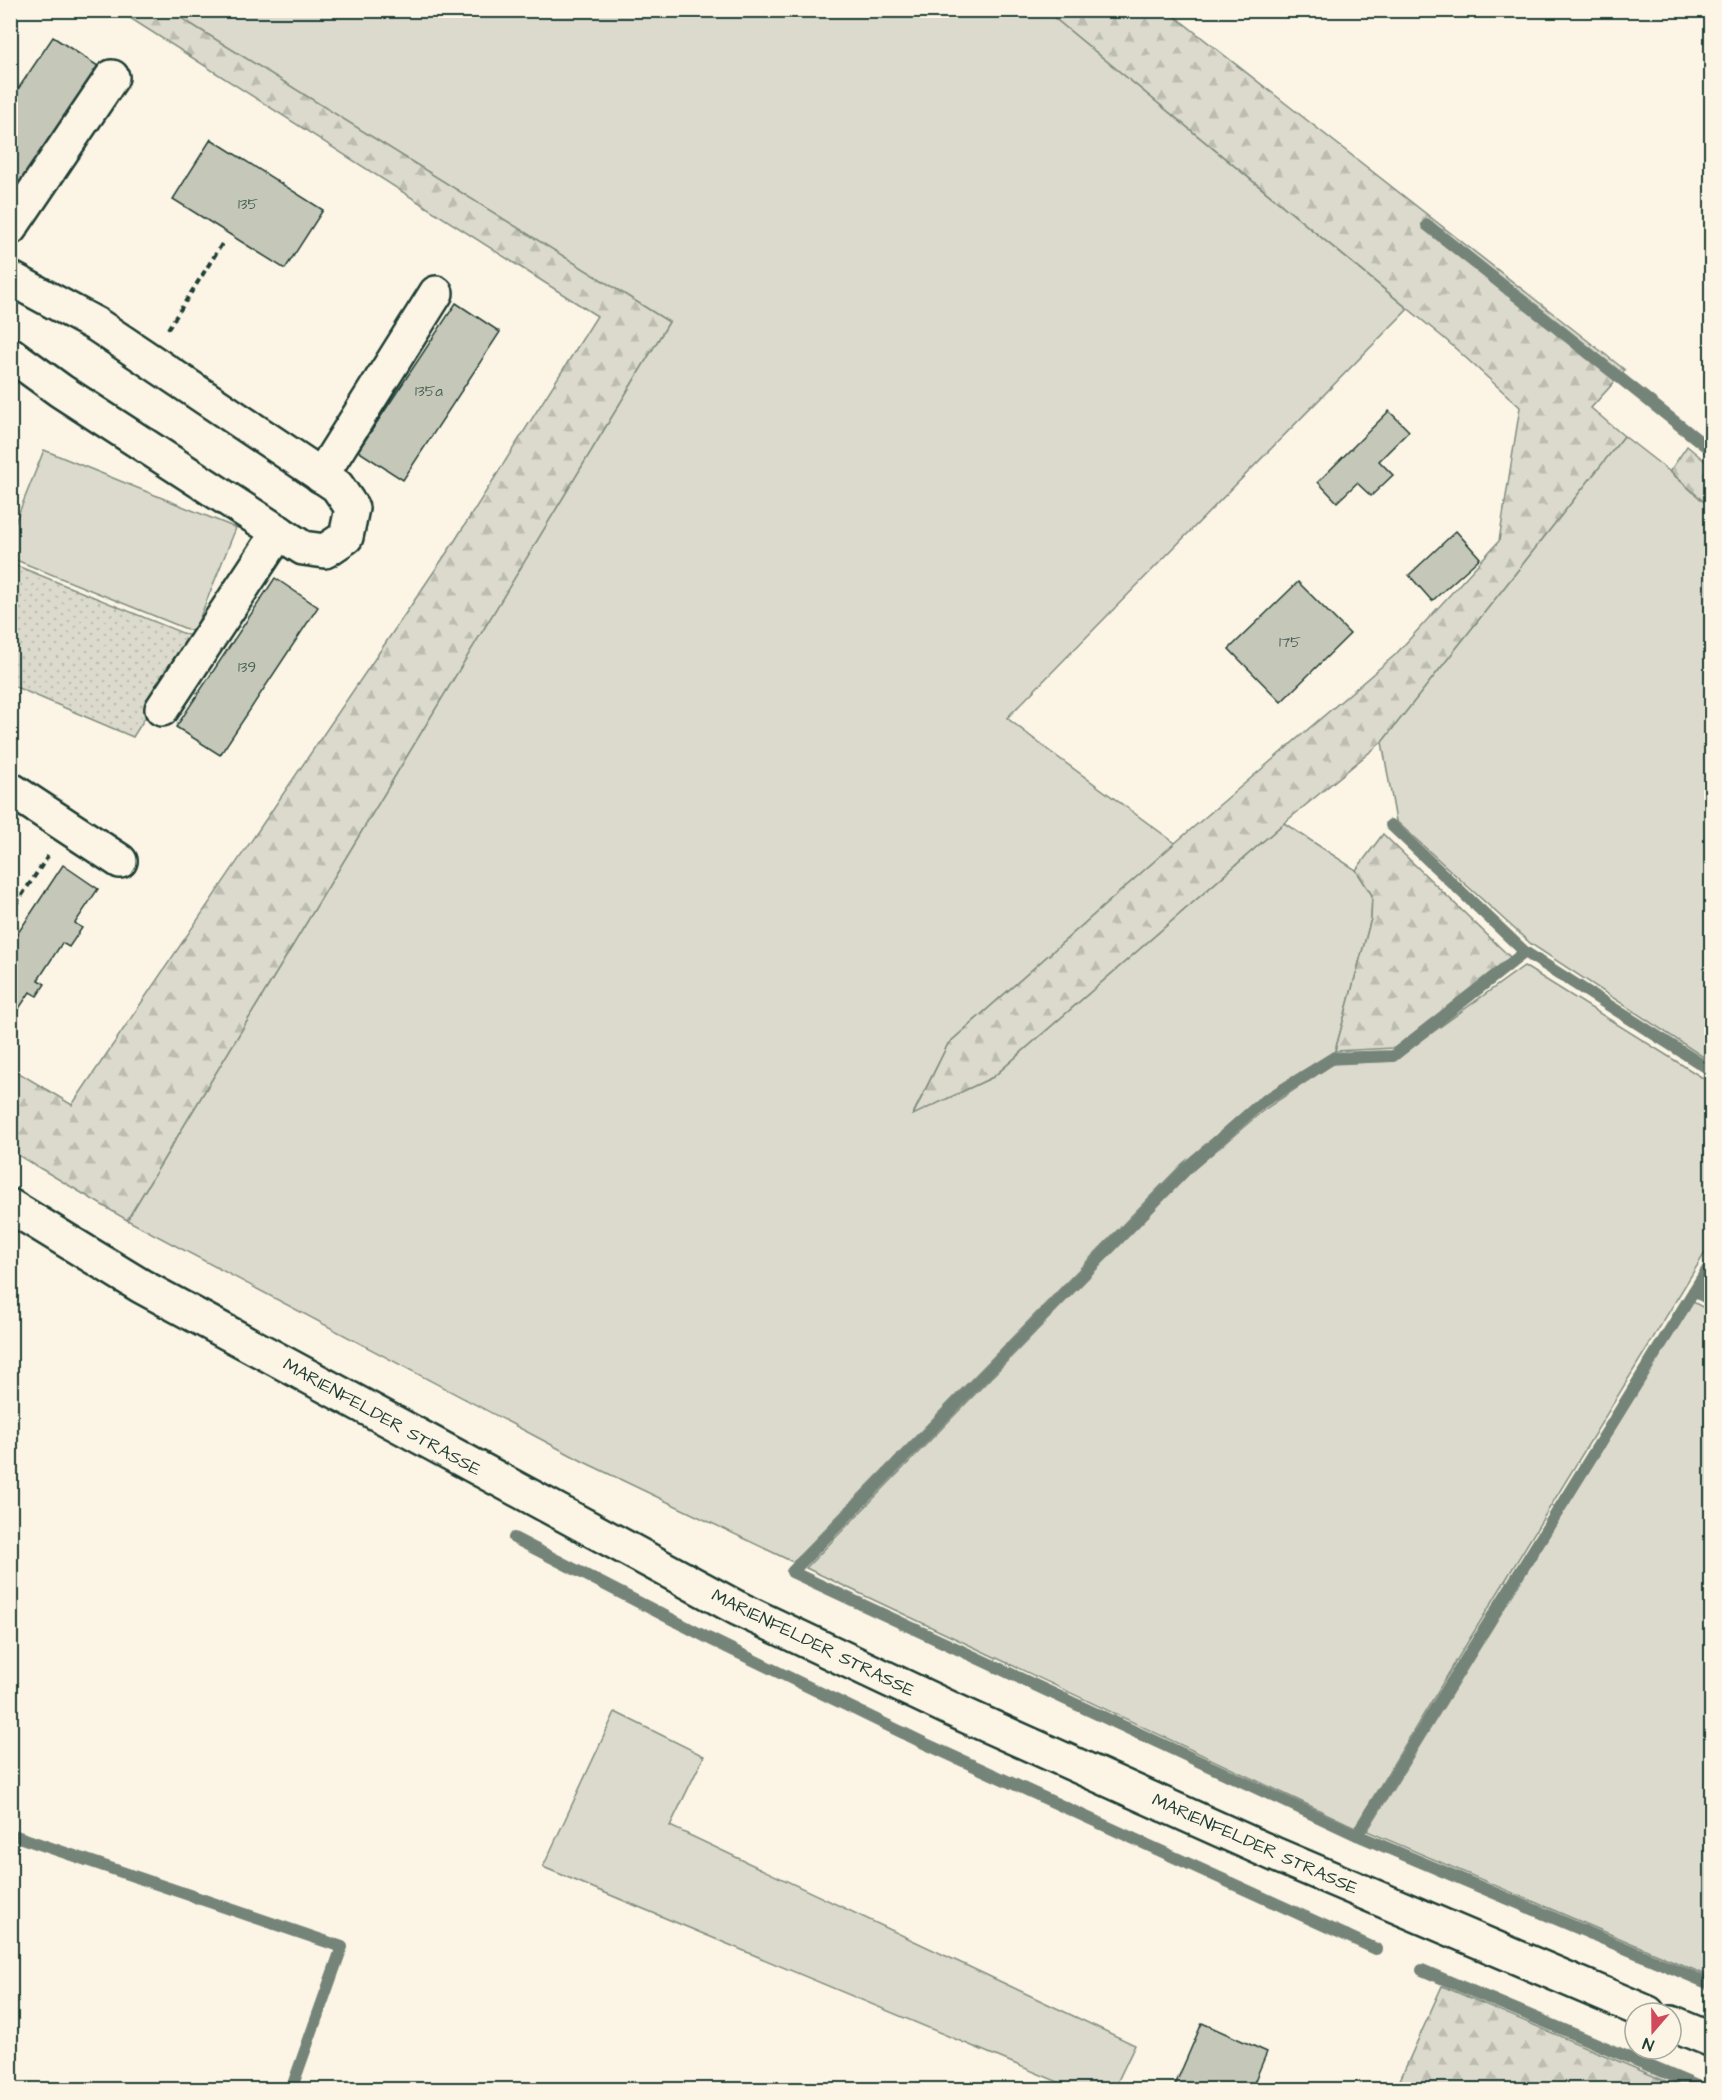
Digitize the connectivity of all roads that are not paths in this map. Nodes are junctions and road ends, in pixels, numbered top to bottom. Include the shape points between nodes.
1 (112, 77) dead end
2 (10, 228) edge
3 (10, 278) edge
4 (436, 293) dead end
5 (10, 354) edge
6 (321, 476) junction
7 (279, 532) junction
8 (162, 710) dead end
9 (10, 789) edge
10 (120, 861) dead end
11 (10, 1206) edge
12 (1623, 2002) edge
13 (1683, 2028) edge
14 (1712, 2040) edge

1 - 2 main road
3 - 6 main road via 97,325
4 - 6 main road
5 - 7 main road
6 - 7 main road via 337,486 352,508 346,537 325,551 303,548
7 - 8 main road
9 - 10 main road
11 - 12 main road, MARIENFELDER STRASSE via 141,1286 737,1608 1263,1849
13 - 14 main road

